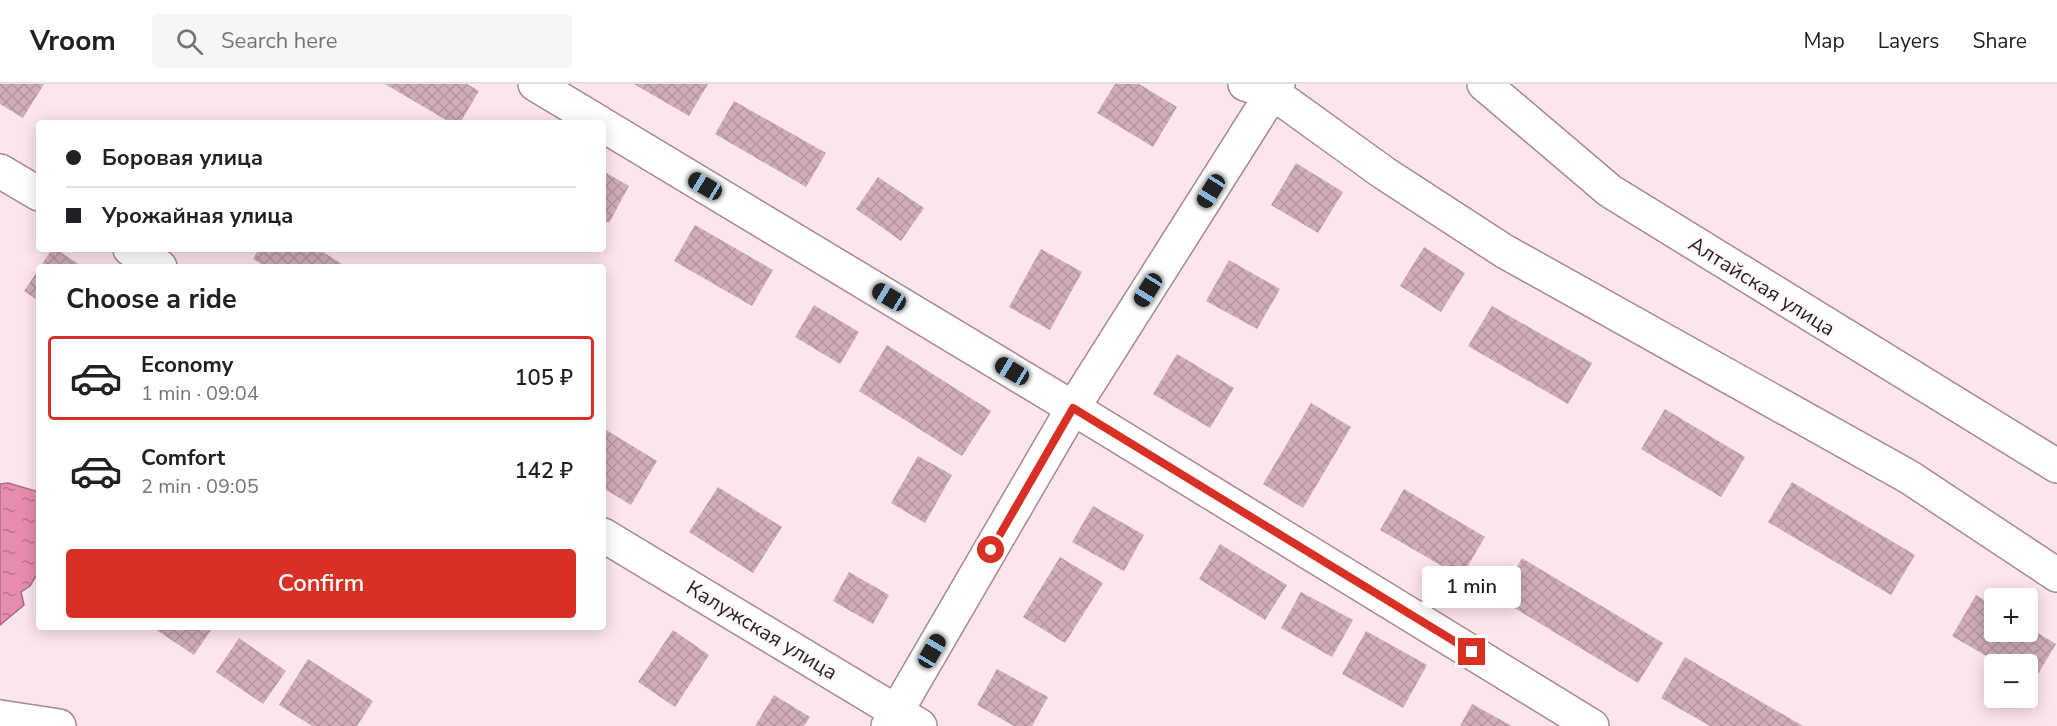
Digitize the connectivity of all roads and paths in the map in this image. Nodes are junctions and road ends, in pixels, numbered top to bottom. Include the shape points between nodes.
1 (535, 84) edge
2 (1484, 84) edge
3 (1266, 87) edge
4 (594, 120) edge
5 (606, 127) edge
6 (0, 171) edge
7 (36, 192) edge
8 (135, 252) edge
9 (155, 264) edge
10 (1073, 408) junction
11 (2057, 466) edge
12 (606, 537) edge
13 (2057, 575) edge
14 (0, 717) edge
15 (902, 721) edge
16 (59, 726) edge
17 (1592, 726) edge

1 - 4 street
2 - 11 street, Алтайская улица via 1610,191
3 - 10 street
3 - 13 street via 1384,173 1504,251 1909,477
5 - 10 street
6 - 7 street
8 - 9 street
10 - 15 street
10 - 17 street
12 - 15 street, Калужская улица
14 - 16 street

